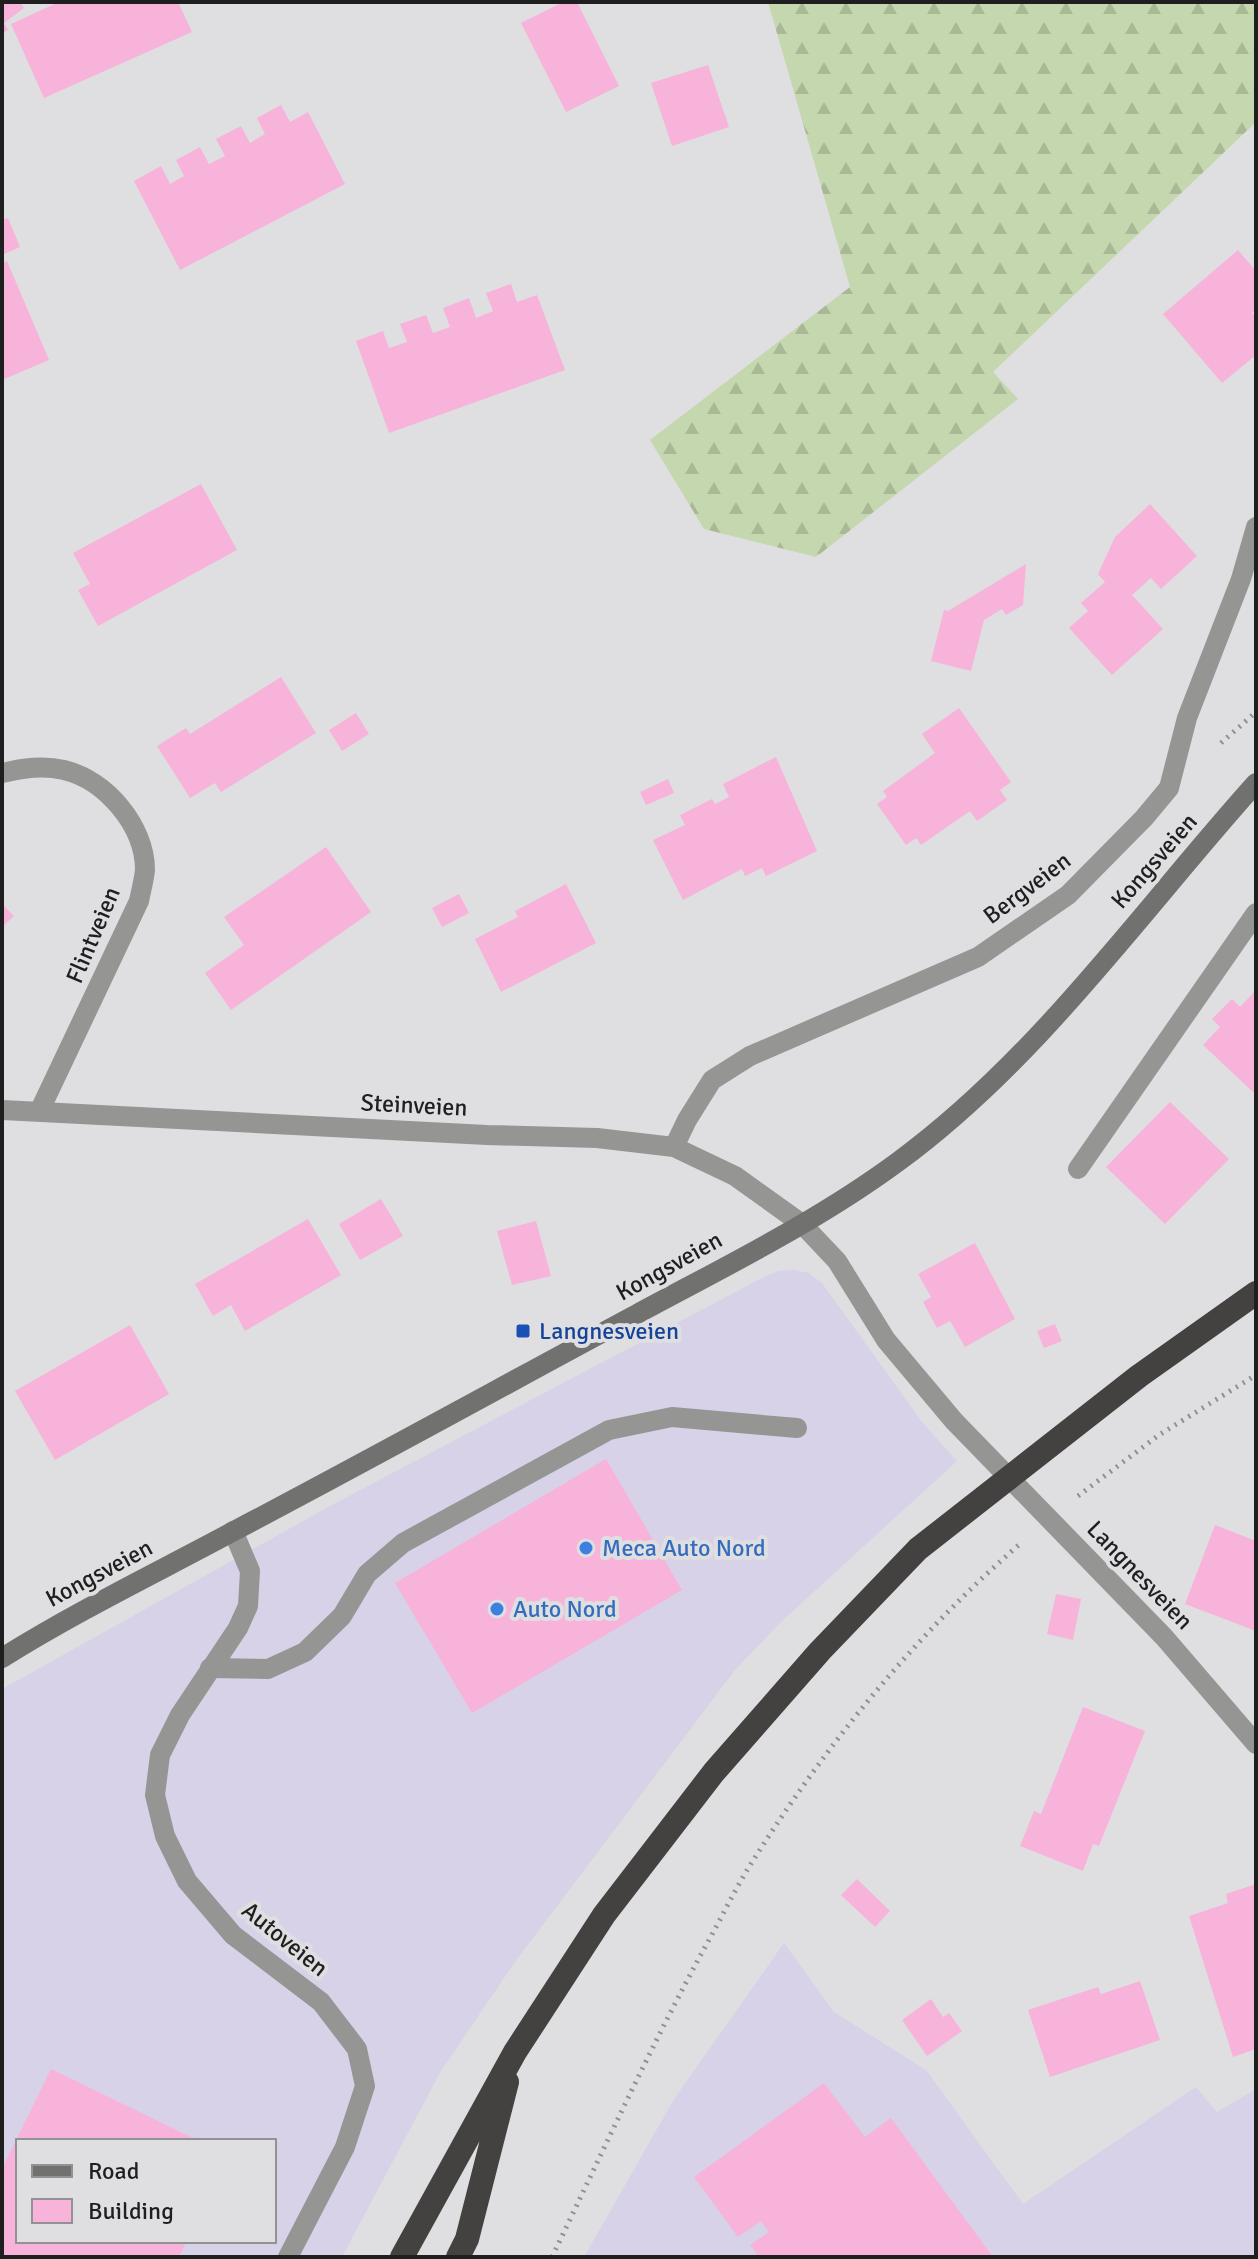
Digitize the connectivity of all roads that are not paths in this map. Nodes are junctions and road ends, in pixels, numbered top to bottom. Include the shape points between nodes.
1 (1256, 527) edge
2 (2, 773) edge
3 (1256, 783) edge
4 (1256, 913) edge
5 (2, 1110) edge
6 (39, 1112) junction
7 (674, 1147) junction
8 (1078, 1169) dead end
9 (802, 1224) junction
10 (1256, 1293) edge
11 (797, 1428) dead end
12 (233, 1531) junction
13 (2, 1658) edge
14 (210, 1668) junction
15 (1256, 1744) edge
16 (515, 2052) junction
17 (288, 2257) edge
18 (402, 2257) edge
19 (458, 2257) edge

1 - 7 street, Bergveien via 1187,718 1169,788 1144,818 1068,895 978,957 750,1056 712,1080
2 - 6 street, Flintveien via 30,767 65,771 95,784 120,807 136,832 145,869 139,901
3 - 9 main road, Kongsveien via 1058,1013 992,1081 901,1160
4 - 8 street
5 - 6 street, Steinveien
6 - 7 street, Steinveien via 597,1138
7 - 9 street, Steinveien via 735,1176
9 - 12 main road, Kongsveien
9 - 15 street, Langnesveien via 837,1261 886,1340 954,1421 1103,1571
10 - 16 highway via 1139,1376 918,1549 714,1772 604,1915
11 - 14 street via 672,1417 609,1430 403,1543 367,1574 342,1616 305,1652 268,1669
12 - 13 main road, Kongsveien
12 - 14 street, Autoveien via 250,1571 248,1606
14 - 17 street, Autoveien via 160,1755 155,1795 165,1836 187,1881 233,1935 321,2002 357,2049 365,2086 345,2147
16 - 18 highway
16 - 19 highway

